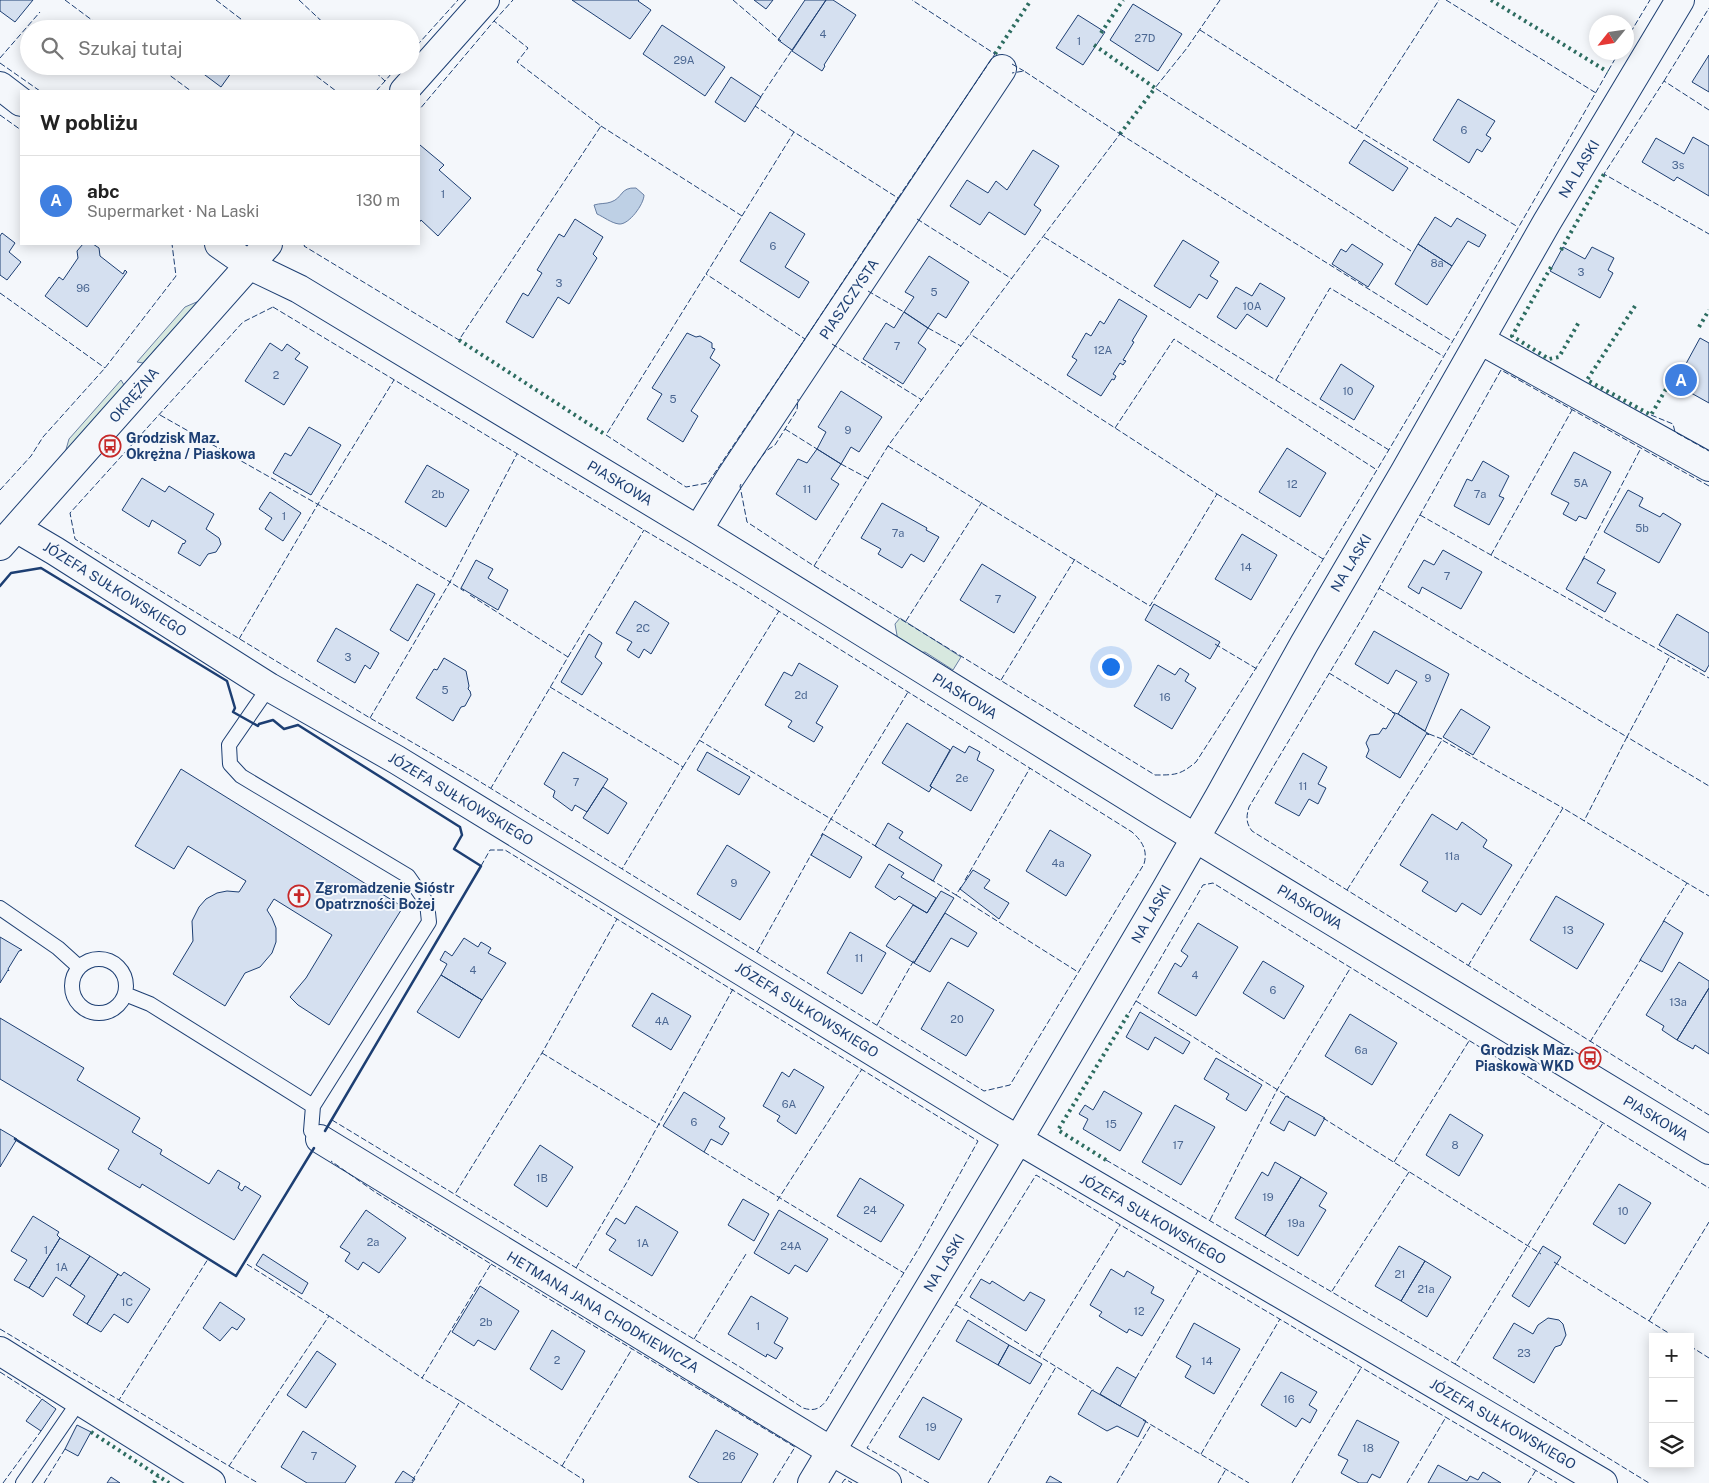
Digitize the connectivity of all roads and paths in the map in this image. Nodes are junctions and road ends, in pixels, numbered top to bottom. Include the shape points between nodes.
1 (485, 0) edge
2 (1680, 0) edge
3 (1002, 69) dead end
4 (420, 73) edge
5 (418, 75) edge
6 (0, 86) edge
7 (405, 90) edge
8 (20, 101) edge
9 (220, 245) edge
10 (267, 245) edge
11 (249, 265) junction
12 (1480, 340) junction
13 (1709, 467) edge
14 (698, 530) junction
15 (8, 537) edge
16 (269, 687) junction
17 (1196, 837) junction
18 (0, 908) edge
19 (79, 967) junction
20 (125, 994) junction
21 (313, 1106) junction
22 (320, 1139) joint
23 (1018, 1140) junction
24 (1709, 1150) edge
25 (0, 1351) edge
26 (80, 1400) junction
27 (831, 1451) junction
28 (23, 1483) edge
29 (211, 1483) edge
30 (812, 1483) edge
31 (886, 1483) edge
32 (1603, 1483) edge

1 - 4 street
2 - 12 street, NA LASKI
3 - 14 street, PIASZCZYSTA
5 - 7 street
6 - 8 street
9 - 11 street, PIASKOWA
10 - 11 street, OKRĘŻNA
11 - 14 street, PIASKOWA via 298,289
11 - 15 street, OKRĘŻNA
12 - 13 street
12 - 17 street, NA LASKI
14 - 17 street, PIASKOWA
15 - 16 street, JÓZEFA SUŁKOWSKIEGO via 55,551
16 - 21 lane via 230,745 230,764 241,776 408,876 427,903 429,922
16 - 23 street, JÓZEFA SUŁKOWSKIEGO via 397,760
17 - 23 street, NA LASKI
17 - 24 street, PIASKOWA
18 - 19 lane via 58,948
19 - 20 lane via 95,958 113,962 124,976
19 - 20 lane via 71,983 72,992 75,1000 88,1012 98,1014 114,1009
20 - 21 lane via 150,1004
21 - 22 lane via 311,1132
22 - 27 street, HETMANA JANA CHODKIEWICZA
23 - 27 street, NA LASKI
23 - 32 street, JÓZEFA SUŁKOWSKIEGO
25 - 26 street
26 - 28 lane
26 - 29 street
27 - 30 street, NA LASKI
27 - 31 street, HETMANA JANA CHODKIEWICZA

